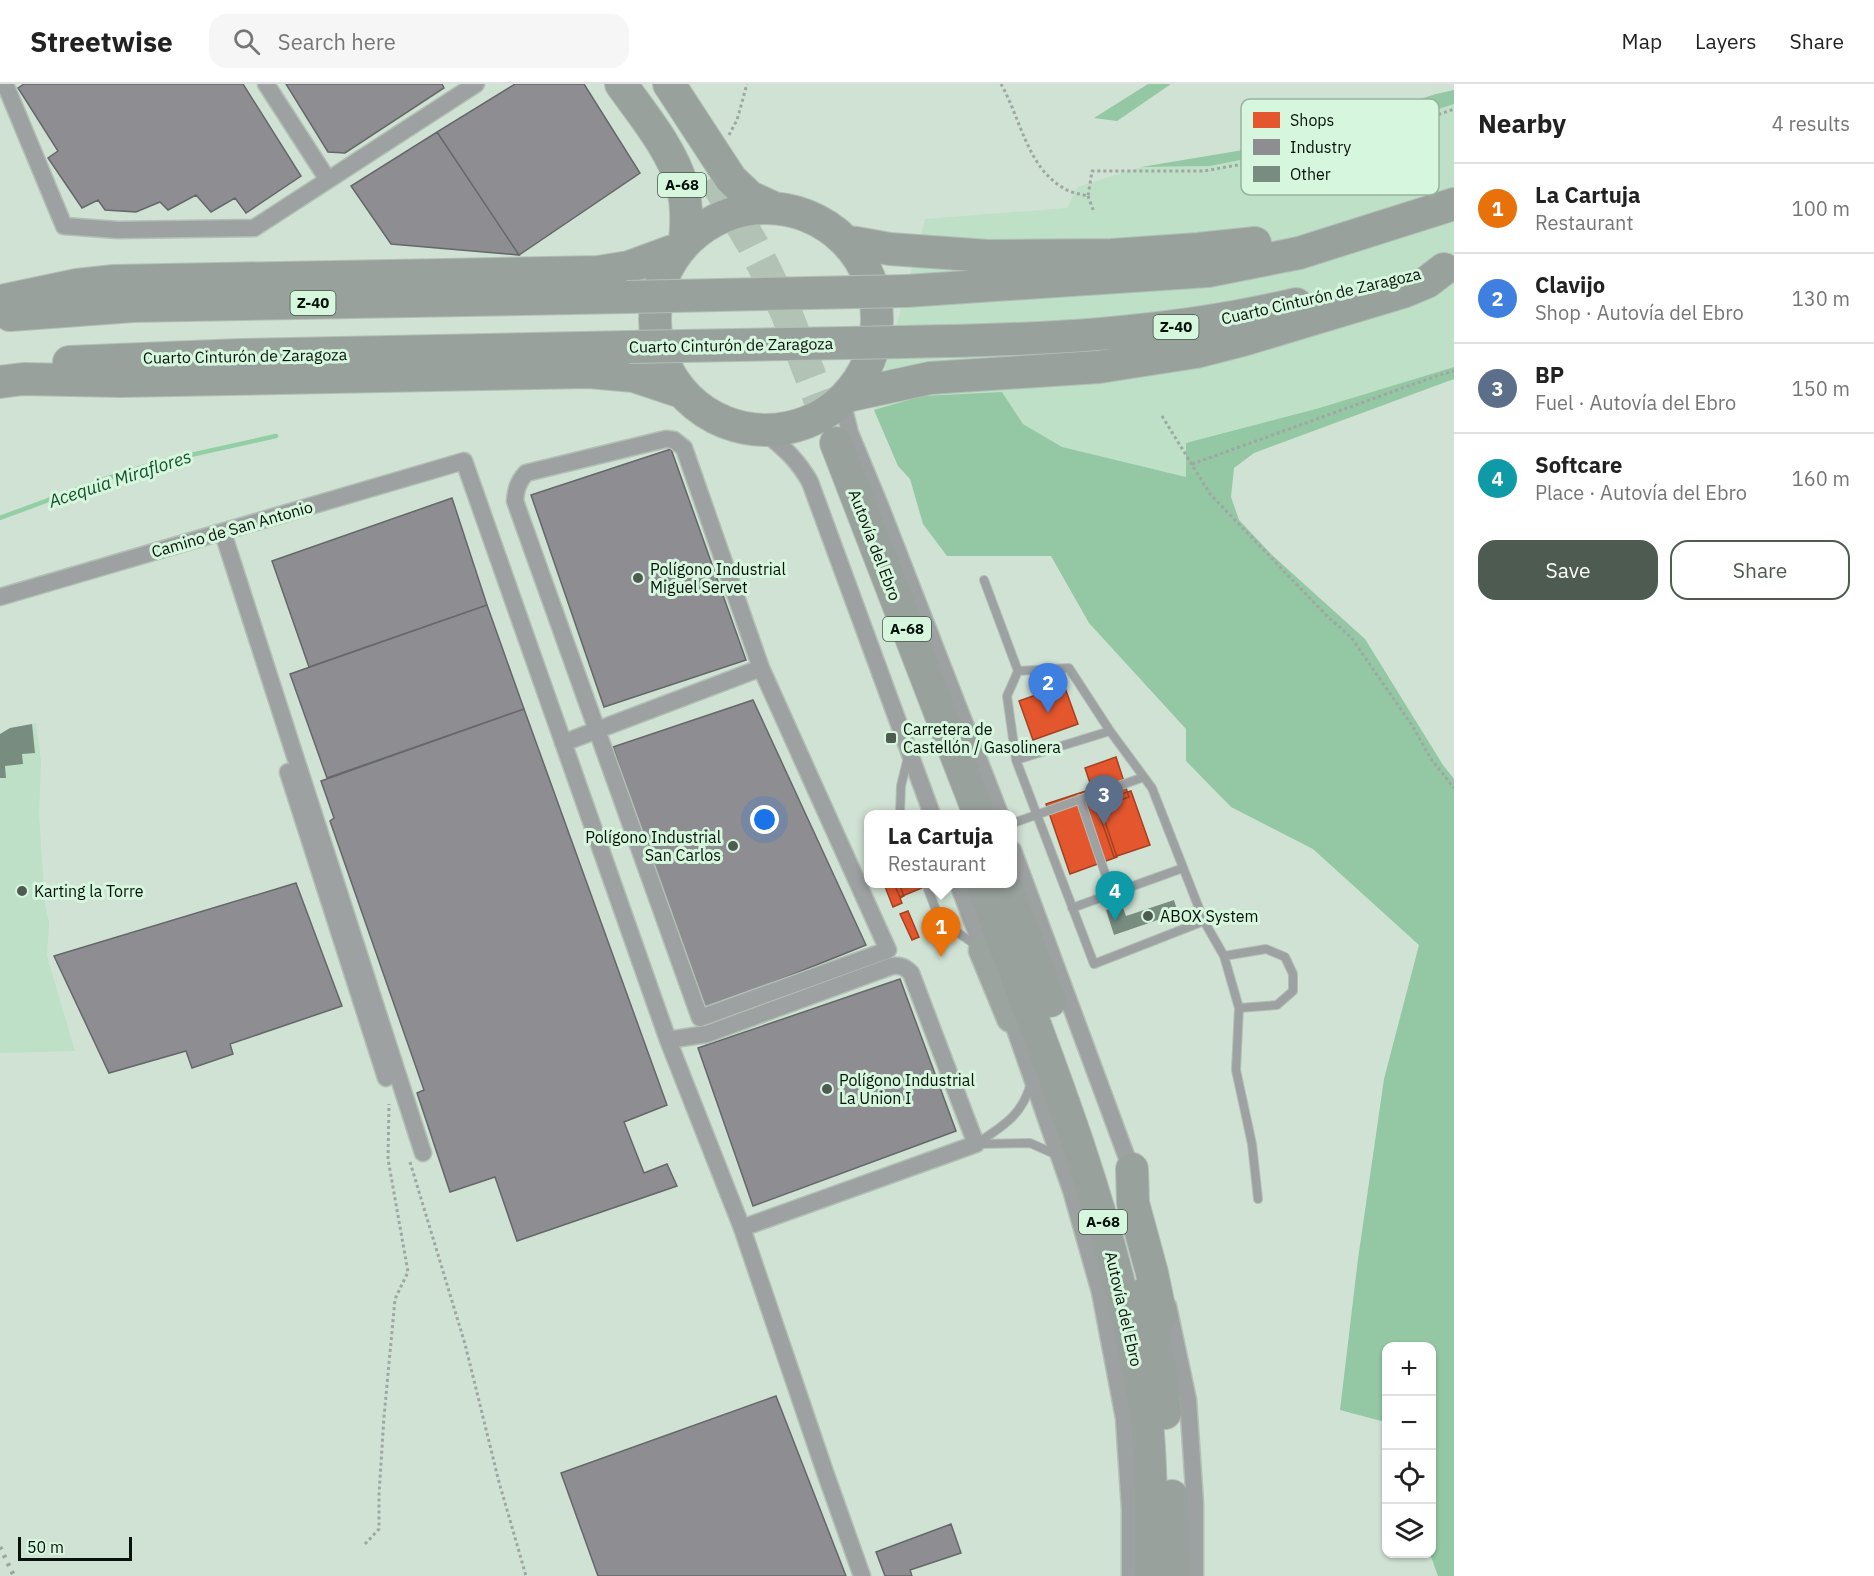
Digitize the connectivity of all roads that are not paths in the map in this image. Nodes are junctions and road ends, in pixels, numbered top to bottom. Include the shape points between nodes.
1 (5, 84) edge
2 (266, 84) edge
3 (476, 84) edge
4 (621, 84) edge
5 (635, 84) edge
6 (651, 84) edge
7 (669, 84) edge
8 (708, 170) junction
9 (328, 180) junction
10 (1454, 204) edge
11 (774, 208) junction
12 (1391, 225) junction
13 (845, 241) junction
14 (682, 245) junction
15 (1449, 267) edge
16 (0, 301) edge
17 (0, 316) edge
18 (9, 373) edge
19 (682, 392) junction
20 (844, 398) junction
21 (762, 430) junction
22 (223, 532) junction
23 (232, 561) junction
24 (984, 580) dead end
25 (0, 597) edge
26 (761, 668) junction
27 (1018, 671) junction
28 (597, 729) junction
29 (1110, 731) junction
30 (564, 743) junction
31 (909, 754) junction
32 (1016, 760) junction
33 (1144, 777) junction
34 (1080, 799) junction
35 (900, 810) edge
36 (930, 810) edge
37 (955, 810) edge
38 (977, 810) edge
39 (997, 810) edge
40 (1036, 814) junction
41 (1017, 821) edge
42 (1017, 861) edge
43 (1183, 868) junction
44 (928, 888) edge
45 (960, 888) edge
46 (984, 888) edge
47 (1007, 888) edge
48 (1112, 894) junction
49 (1072, 908) junction
50 (1204, 921) junction
51 (983, 950) junction
52 (1224, 956) junction
53 (1239, 1008) junction
54 (700, 1018) junction
55 (1011, 1018) junction
56 (668, 1040) junction
57 (386, 1078) road end
58 (1032, 1080) junction
59 (976, 1144) junction
60 (1066, 1145) junction
61 (423, 1153) dead end
62 (1132, 1169) junction
63 (1258, 1199) dead end
64 (742, 1228) junction
65 (1160, 1367) junction
66 (862, 1576) edge
67 (1130, 1576) edge
68 (1151, 1576) edge
69 (1174, 1576) edge
70 (1195, 1576) edge

1 - 9 street via 64,226 118,230 254,228
2 - 9 street
3 - 9 street
4 - 14 highway, A-68 via 656,135 682,184 686,204
5 - 8 highway
6 - 8 highway
7 - 8 highway, A-68
8 - 11 highway, A-68 via 731,179 750,197
10 - 12 highway, Z-40
11 - 13 highway via 813,218
11 - 14 highway via 753,208 726,215 700,228
12 - 13 highway via 1358,222 1250,244 1112,255 988,256 890,249
12 - 17 highway, Z-40, bridge via 1299,253 1208,271 906,291 133,306
13 - 20 highway via 869,277 877,319 868,362
14 - 16 highway via 628,267 598,272 114,281
14 - 19 highway via 659,285 654,323 662,360
15 - 18 highway, Cuarto Cinturón de Zaragoza / Z-40, bridge via 1265,312 1155,330 983,340 114,359
15 - 20 highway via 1402,292 1196,352 1098,367 930,378
18 - 19 highway via 120,381 589,372 634,376
19 - 21 highway via 718,419
20 - 21 highway via 812,420
20 - 39 street via 850,434
21 - 31 street via 800,464 810,482
22 - 23 street
22 - 25 street, Camino de San Antonio
22 - 30 street, Camino de San Antonio via 464,461
23 - 57 street via 232,595
23 - 61 street
24 - 27 lane
26 - 28 street
26 - 28 street via 680,443 666,439 526,473 520,479 515,501
26 - 54 street via 888,950
27 - 29 lane via 1069,668
27 - 32 lane via 1007,696
28 - 30 street
28 - 54 street
29 - 32 lane
29 - 33 lane
30 - 56 street
31 - 35 lane
31 - 36 street
32 - 40 lane
33 - 34 lane
33 - 43 lane via 1152,788
34 - 40 lane
34 - 48 lane
37 - 38 highway, Autovía del Ebro / A-68 via 828,447
40 - 41 lane
40 - 49 lane
42 - 62 street
43 - 48 lane
43 - 50 lane
44 - 51 lane via 939,918
45 - 51 street
46 - 60 highway, Autovía del Ebro / A-68 via 1031,1011
47 - 65 highway, Autovía del Ebro / A-68 via 1112,1176
48 - 49 lane
49 - 50 lane via 1094,964
50 - 52 lane
51 - 55 highway
52 - 53 lane
52 - 53 lane via 1266,949 1285,957 1293,974 1293,991 1277,1005
53 - 63 lane via 1236,1070 1252,1144
54 - 56 street
55 - 58 street
55 - 60 highway
56 - 59 street via 707,1034 899,965 911,974
56 - 64 street
58 - 59 lane via 1023,1106
58 - 60 street
59 - 60 lane
59 - 64 street
60 - 67 street via 1071,1190 1100,1292 1124,1418
60 - 68 highway, Autovía del Ebro / A-68 via 1091,1183 1120,1284 1146,1412
62 - 65 highway via 1133,1203 1166,1340
62 - 70 street via 1160,1269 1188,1400
64 - 66 street
65 - 69 highway, Autovía del Ebro / A-68 via 1170,1451

